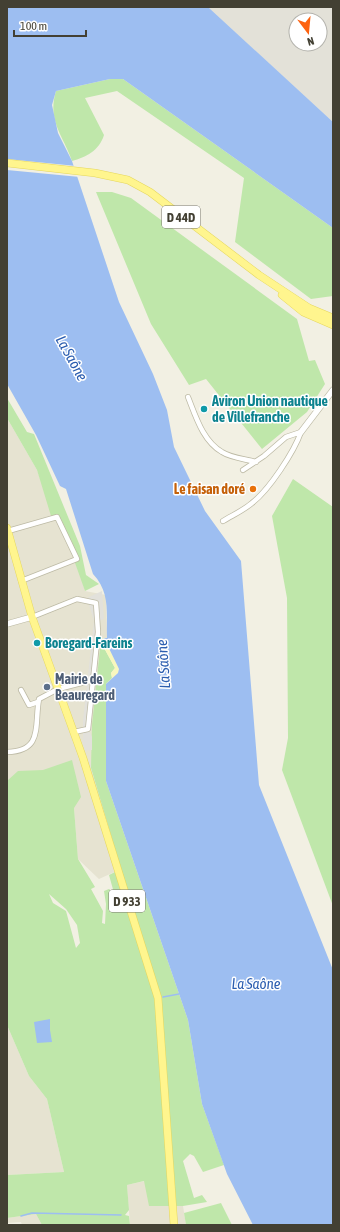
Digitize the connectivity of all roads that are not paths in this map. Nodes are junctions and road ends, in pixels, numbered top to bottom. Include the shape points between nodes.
1 (7, 163) edge
2 (259, 275) junction
3 (333, 318) edge
4 (333, 325) edge
5 (333, 390) edge
6 (188, 397) dead end
7 (301, 432) junction
8 (256, 462) junction
9 (243, 470) dead end
10 (223, 521) dead end
11 (7, 530) edge
12 (10, 553) edge
13 (21, 581) junction
14 (32, 617) junction
15 (8, 622) edge
16 (92, 680) junction
17 (58, 689) junction
18 (21, 690) dead end
19 (38, 702) junction
20 (74, 732) junction
21 (7, 752) edge
22 (174, 1225) edge

1 - 2 main road, D 44D via 112,175 139,185
2 - 3 main road, D 44D via 309,308
2 - 4 main road, D 44D via 303,312
5 - 7 street
6 - 8 street via 198,424 209,441 223,453
7 - 8 street via 286,437
7 - 10 street via 297,445 262,495
8 - 9 street
11 - 12 main road, D 933
11 - 13 street via 57,516 77,559
12 - 13 main road, D 933
13 - 14 main road, D 933
14 - 15 street
14 - 16 street via 77,599 96,603 98,621
14 - 17 main road, D 933
16 - 17 street
16 - 20 street via 88,729
17 - 19 street
17 - 20 main road, D 933
18 - 19 street via 29,705
19 - 21 street via 36,734 32,743 20,752
20 - 22 main road, D 933 via 158,998

